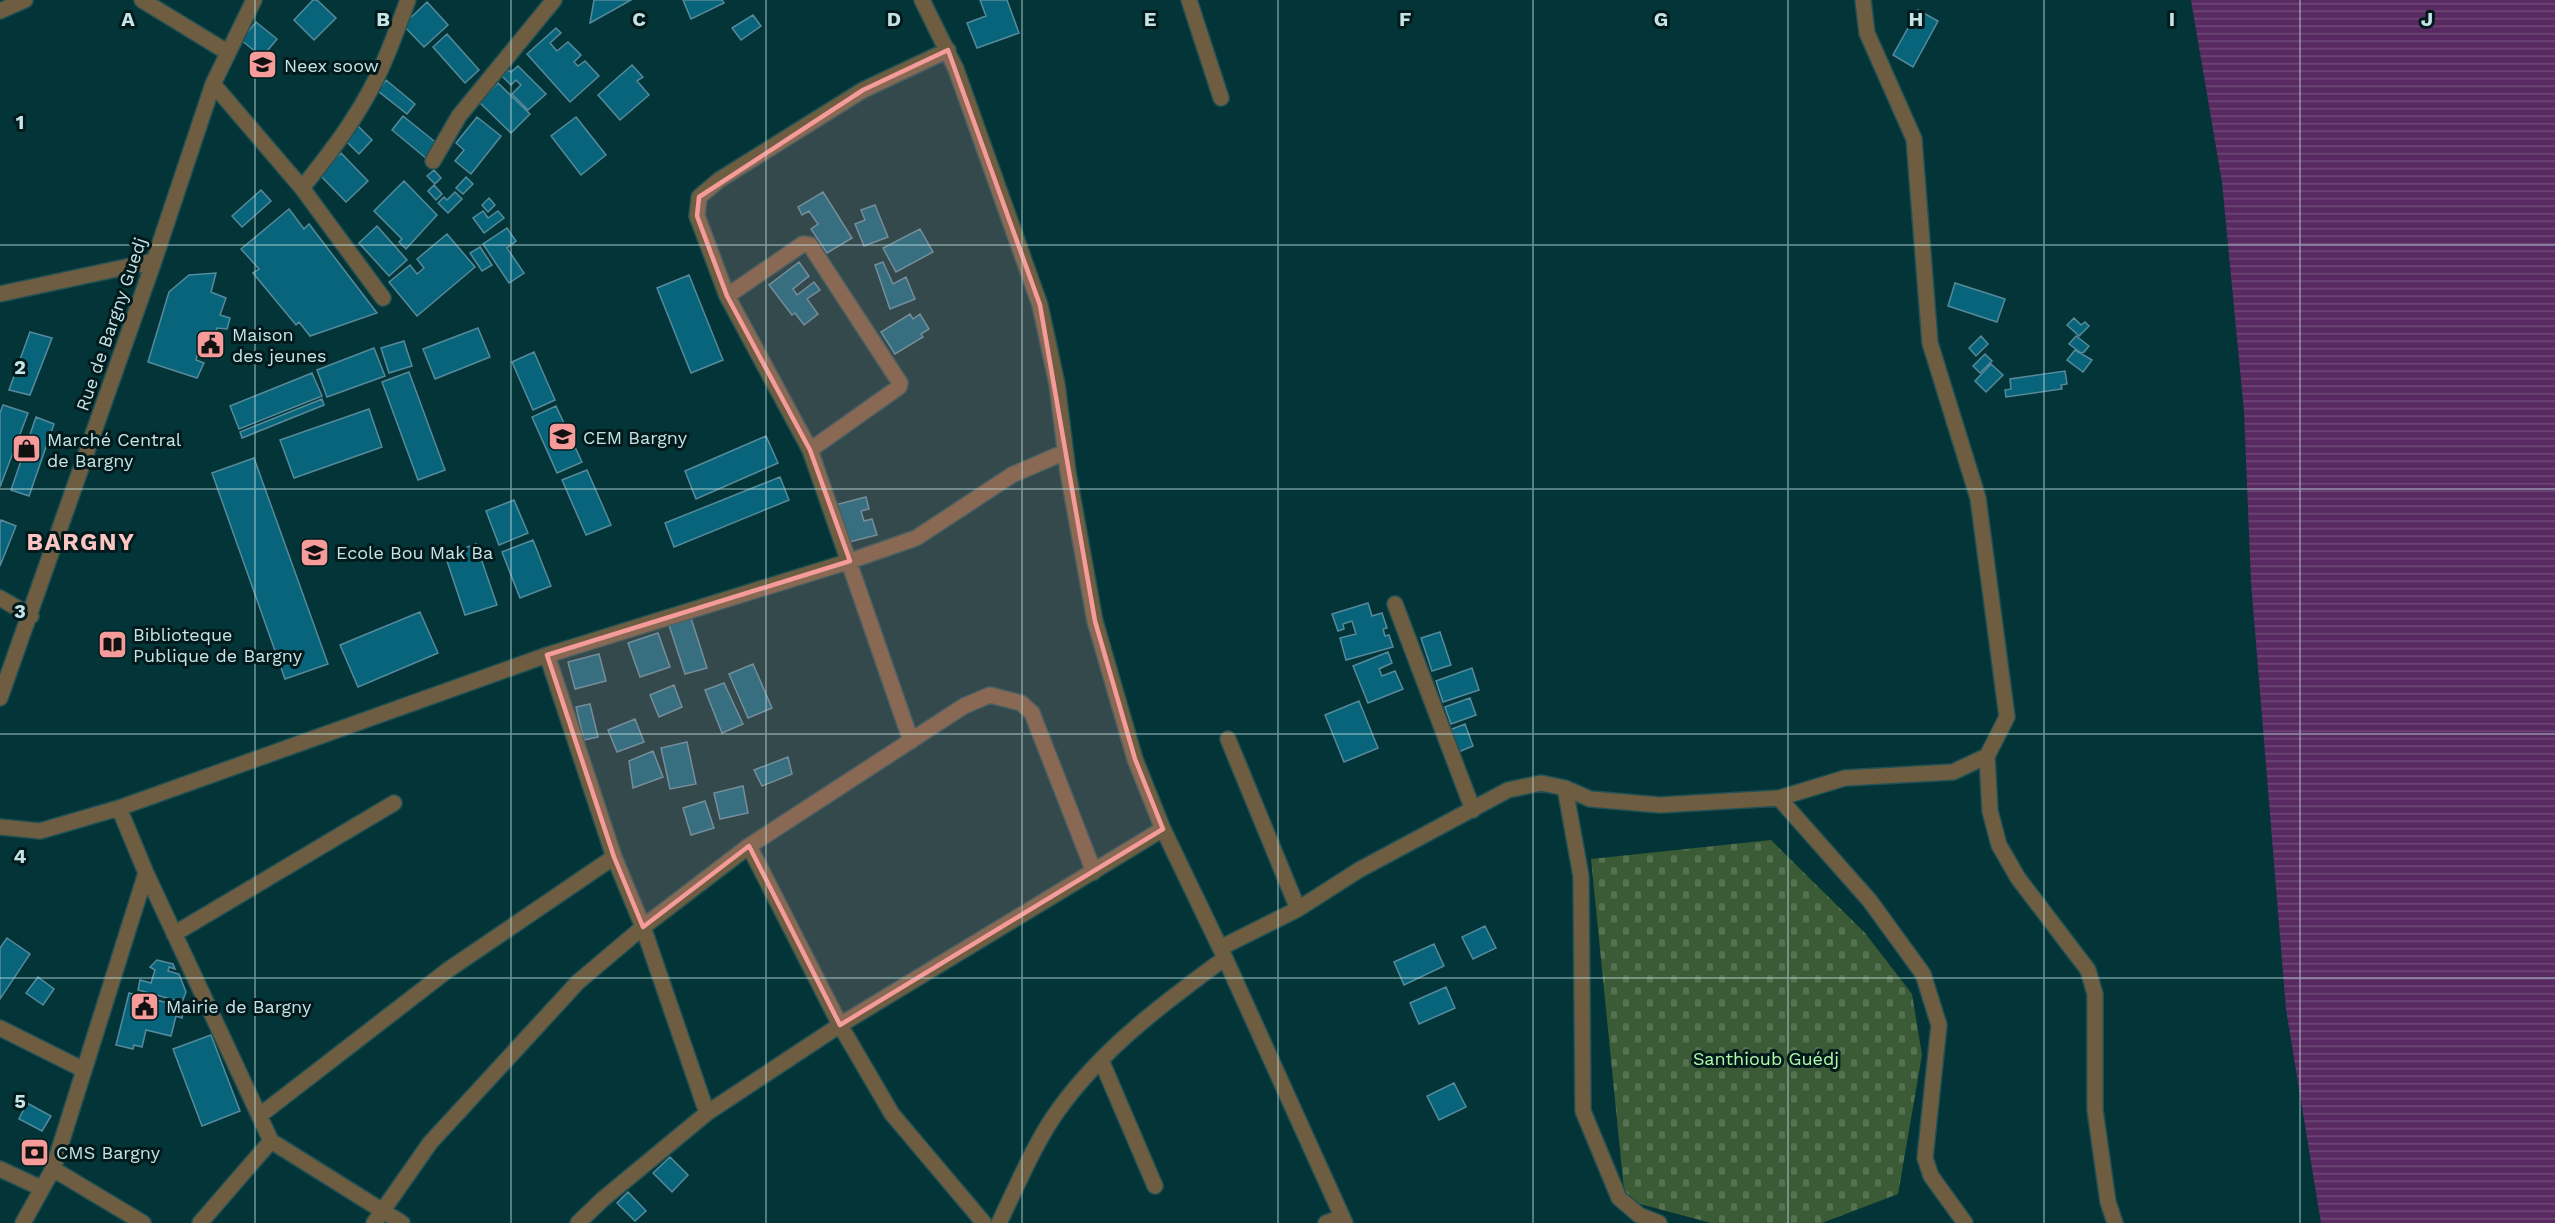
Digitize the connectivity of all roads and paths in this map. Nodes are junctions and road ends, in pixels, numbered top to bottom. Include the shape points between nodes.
1 (25, 0) edge
2 (142, 0) edge
3 (254, 0) edge
4 (408, 0) edge
5 (554, 0) edge
6 (922, 0) edge
7 (1189, 0) edge
8 (1863, 0) edge
9 (0, 11) edge
10 (948, 50) junction
11 (227, 52) junction
12 (213, 84) junction
13 (1221, 98) dead end
14 (433, 161) dead end
15 (302, 188) junction
16 (154, 261) junction
17 (0, 294) edge
18 (727, 296) junction
19 (383, 298) dead end
20 (810, 450) junction
21 (1065, 452) junction
22 (850, 561) junction
23 (0, 598) edge
24 (1395, 604) dead end
25 (31, 616) junction
26 (547, 655) junction
27 (0, 698) edge
28 (1228, 739) dead end
29 (911, 741) junction
30 (1987, 756) junction
31 (1565, 788) junction
32 (1779, 798) junction
33 (394, 803) dead end
34 (119, 808) junction
35 (1473, 810) junction
36 (0, 827) edge
37 (1163, 829) junction
38 (749, 846) junction
39 (614, 857) junction
40 (1094, 872) junction
41 (146, 873) junction
42 (1298, 909) junction
43 (643, 927) junction
44 (174, 934) junction
45 (1222, 953) junction
46 (840, 1025) junction
47 (0, 1028) edge
48 (1101, 1060) junction
49 (84, 1070) junction
50 (707, 1113) junction
51 (260, 1116) junction
52 (271, 1141) junction
53 (0, 1169) edge
54 (52, 1169) junction
55 (1155, 1186) dead end
56 (41, 1188) junction
57 (378, 1217) edge
58 (1344, 1220) edge
59 (23, 1223) edge
60 (143, 1223) edge
61 (200, 1223) edge
62 (402, 1223) edge
63 (578, 1223) edge
64 (984, 1223) edge
65 (999, 1223) edge
66 (1326, 1223) edge
67 (1659, 1223) edge
68 (1965, 1223) edge
69 (2115, 1223) edge

1 - 9 street
2 - 11 street
3 - 11 street, Rue de Bargny Guedj
4 - 15 street via 364,102 336,146
5 - 14 street via 459,116
6 - 10 street
7 - 13 street
8 - 30 street via 1866,33 1914,139 1930,343 1978,498 2007,717
10 - 18 street via 863,90 719,180 699,197 697,216
10 - 21 street via 1040,305 1057,384
11 - 12 street, Rue de Bargny Guedj
12 - 15 street
12 - 16 street, Rue de Bargny Guedj
15 - 19 street
16 - 17 street
16 - 25 street, Rue de Bargny Guedj
18 - 20 street
18 - 20 street via 802,244 810,245 900,383
20 - 22 street
21 - 22 street via 1012,475 916,538
21 - 37 street via 1095,621 1135,759
22 - 26 street
22 - 29 street
23 - 25 street
24 - 35 street
25 - 27 street, Rue de Bargny Guedj
26 - 34 street
26 - 39 street
28 - 42 street
29 - 38 street
29 - 40 street via 990,694 1021,704 1032,713
30 - 32 street via 1953,772 1845,778
30 - 69 street via 1990,811 1999,845 2018,878 2088,969 2095,994 2095,1110 2108,1202
31 - 32 street via 1590,799 1660,805
31 - 35 street via 1541,783 1508,790
31 - 67 street via 1581,876 1583,1111 1619,1198 1639,1215
32 - 68 street via 1870,901 1923,974 1939,1025 1925,1158 1930,1176
33 - 44 street
34 - 36 street via 40,831
34 - 41 street
35 - 42 street via 1359,870
37 - 40 street
37 - 45 street
38 - 43 street
38 - 46 street
39 - 43 street
39 - 51 street via 448,970
40 - 46 street
41 - 44 street
41 - 49 street
42 - 45 street
43 - 50 street
43 - 57 street via 578,982 529,1033 430,1143
44 - 51 street
45 - 48 street
45 - 58 street
46 - 50 street
46 - 64 street via 892,1113
47 - 49 street
48 - 55 street
48 - 65 street via 1058,1110
49 - 54 street
50 - 63 street
51 - 52 street
52 - 57 street
52 - 61 street
53 - 56 street
54 - 56 street
54 - 60 street
56 - 59 street
57 - 62 street
58 - 66 street

